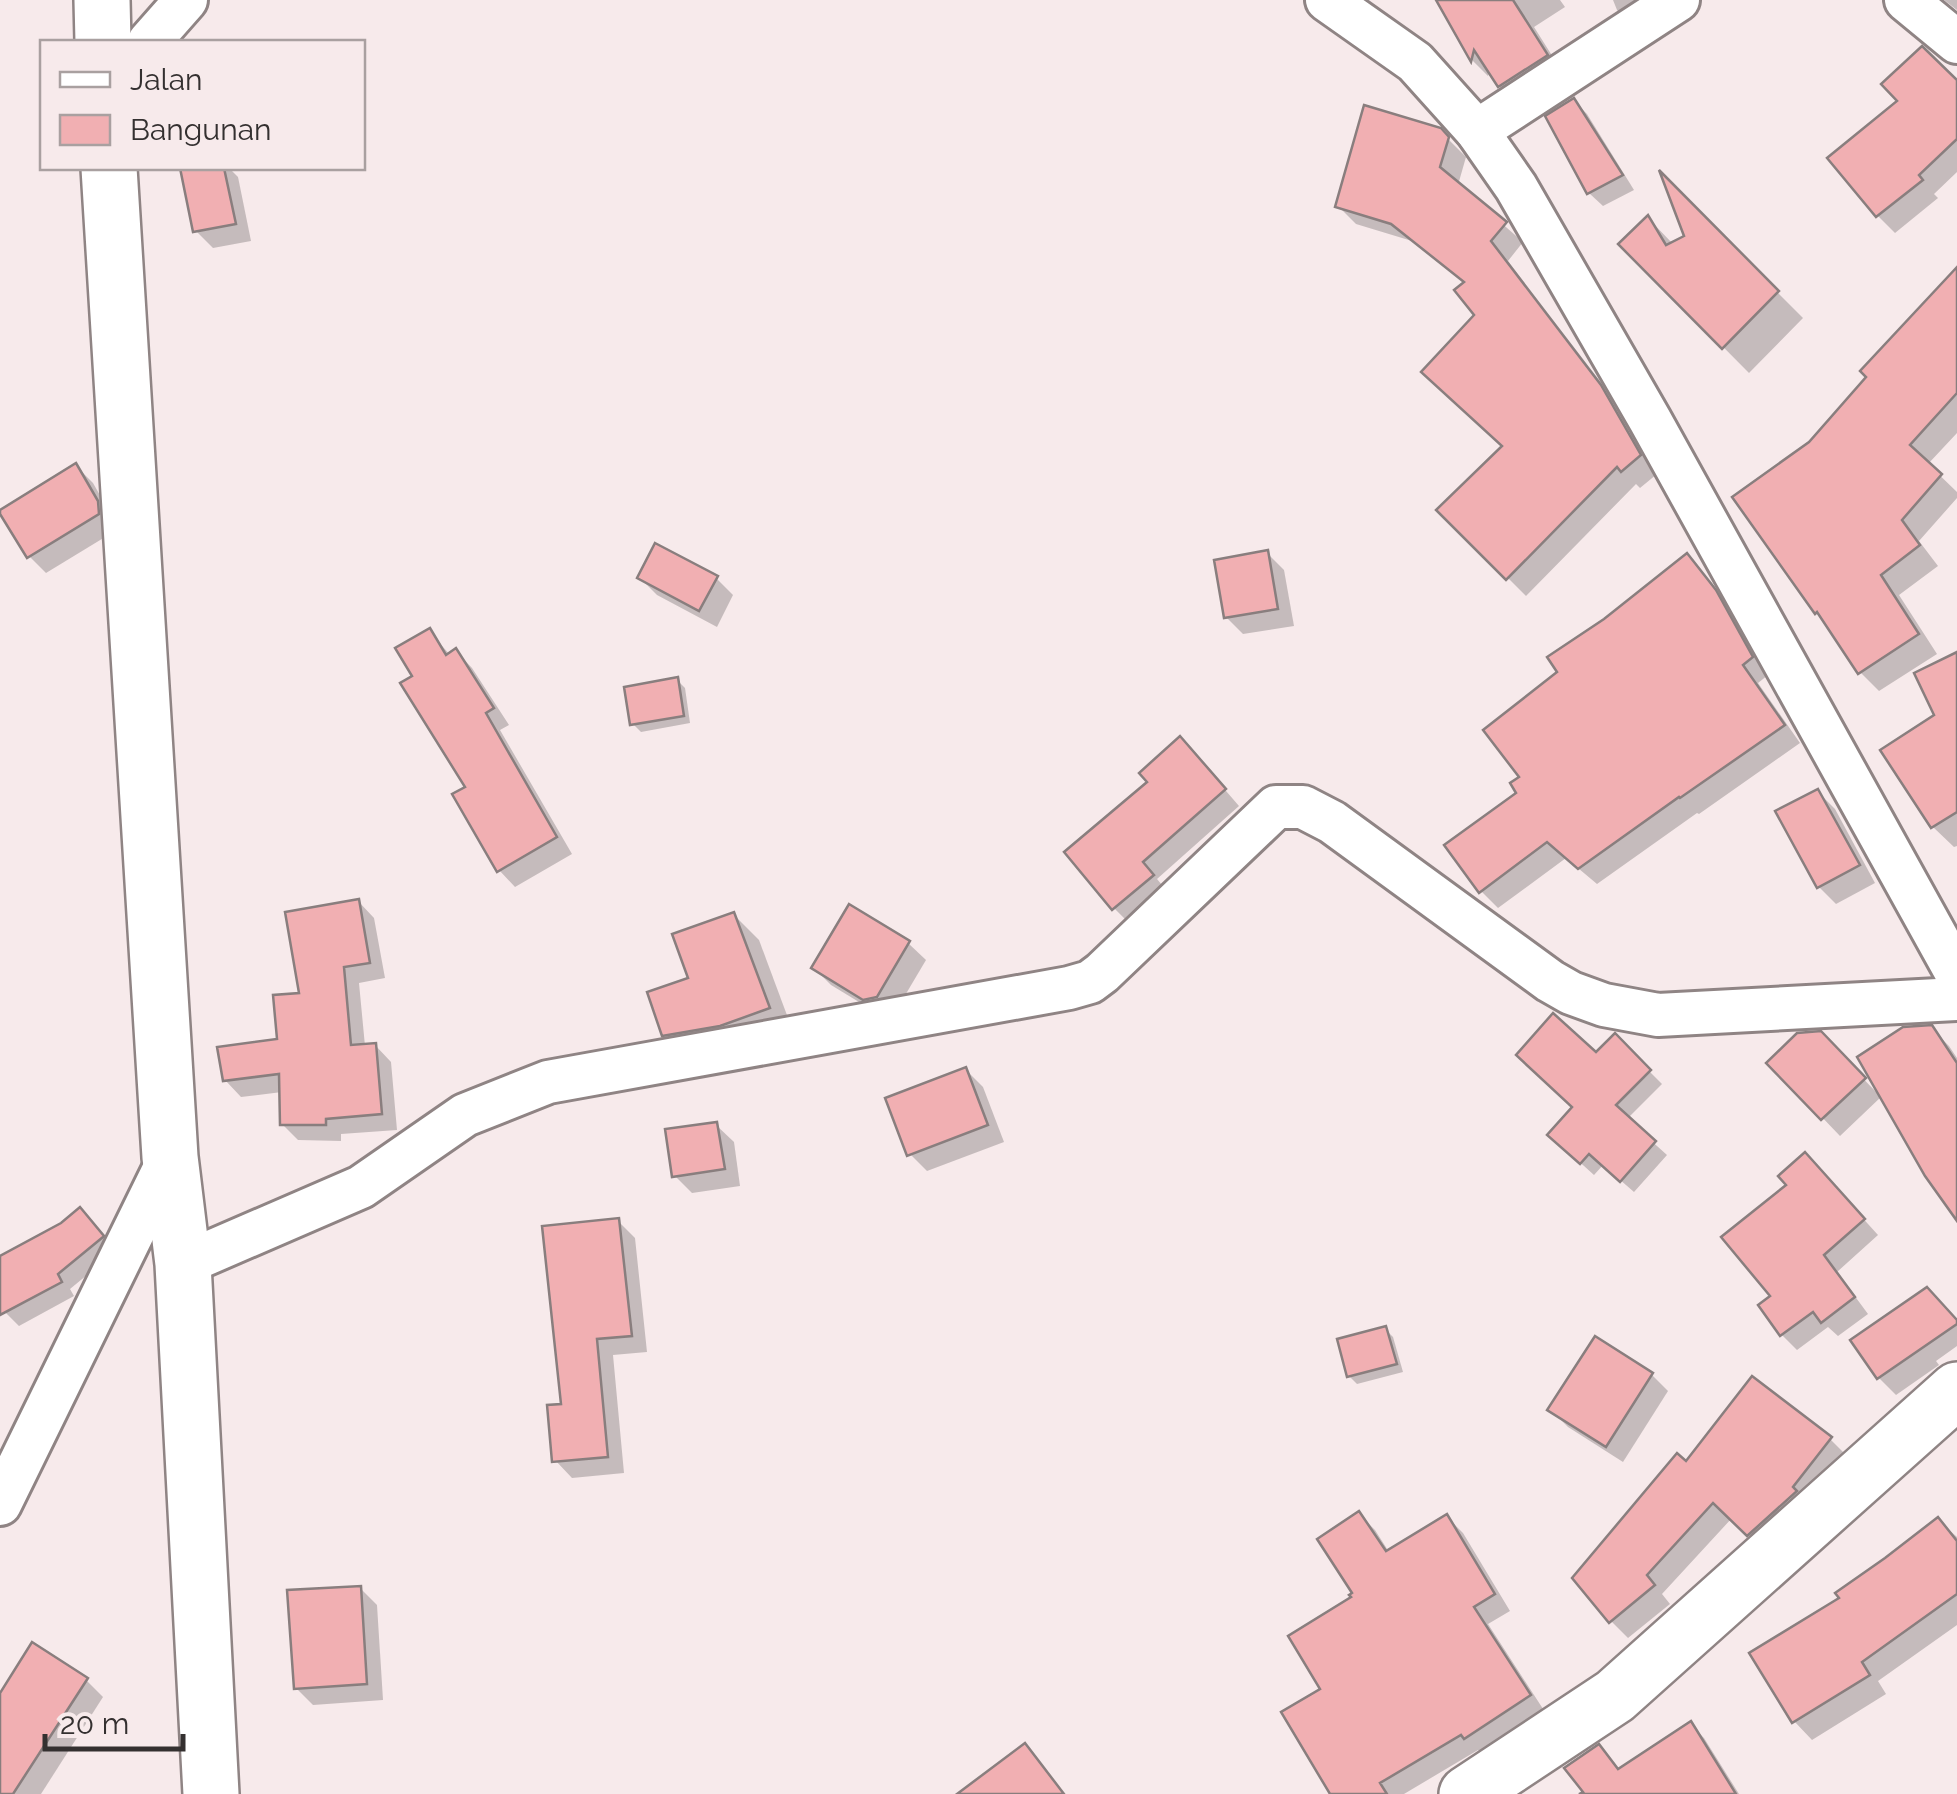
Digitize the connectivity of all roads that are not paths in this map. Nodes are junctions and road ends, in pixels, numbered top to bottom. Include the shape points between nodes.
1 (102, 0) edge
2 (186, 0) edge
3 (1328, 0) edge
4 (1678, 0) edge
5 (1906, 0) edge
6 (103, 40) edge
7 (151, 40) edge
8 (1957, 42) edge
9 (1476, 131) junction
10 (109, 170) edge
11 (1957, 974) edge
12 (1957, 999) edge
13 (170, 1158) junction
14 (183, 1264) junction
15 (1957, 1390) edge
16 (0, 1504) edge
17 (211, 1794) edge
18 (1467, 1794) edge

1 - 6 main road
2 - 7 street
3 - 9 street via 1414,62
4 - 9 street
5 - 8 street
9 - 11 street via 1516,187 1641,404
10 - 13 main road
12 - 14 street via 1658,1015 1604,1005 1550,981 1332,822 1303,807 1276,807 1090,982 548,1082 465,1115 360,1187
13 - 14 main road
13 - 16 street
14 - 17 main road
15 - 18 main road via 1615,1696

